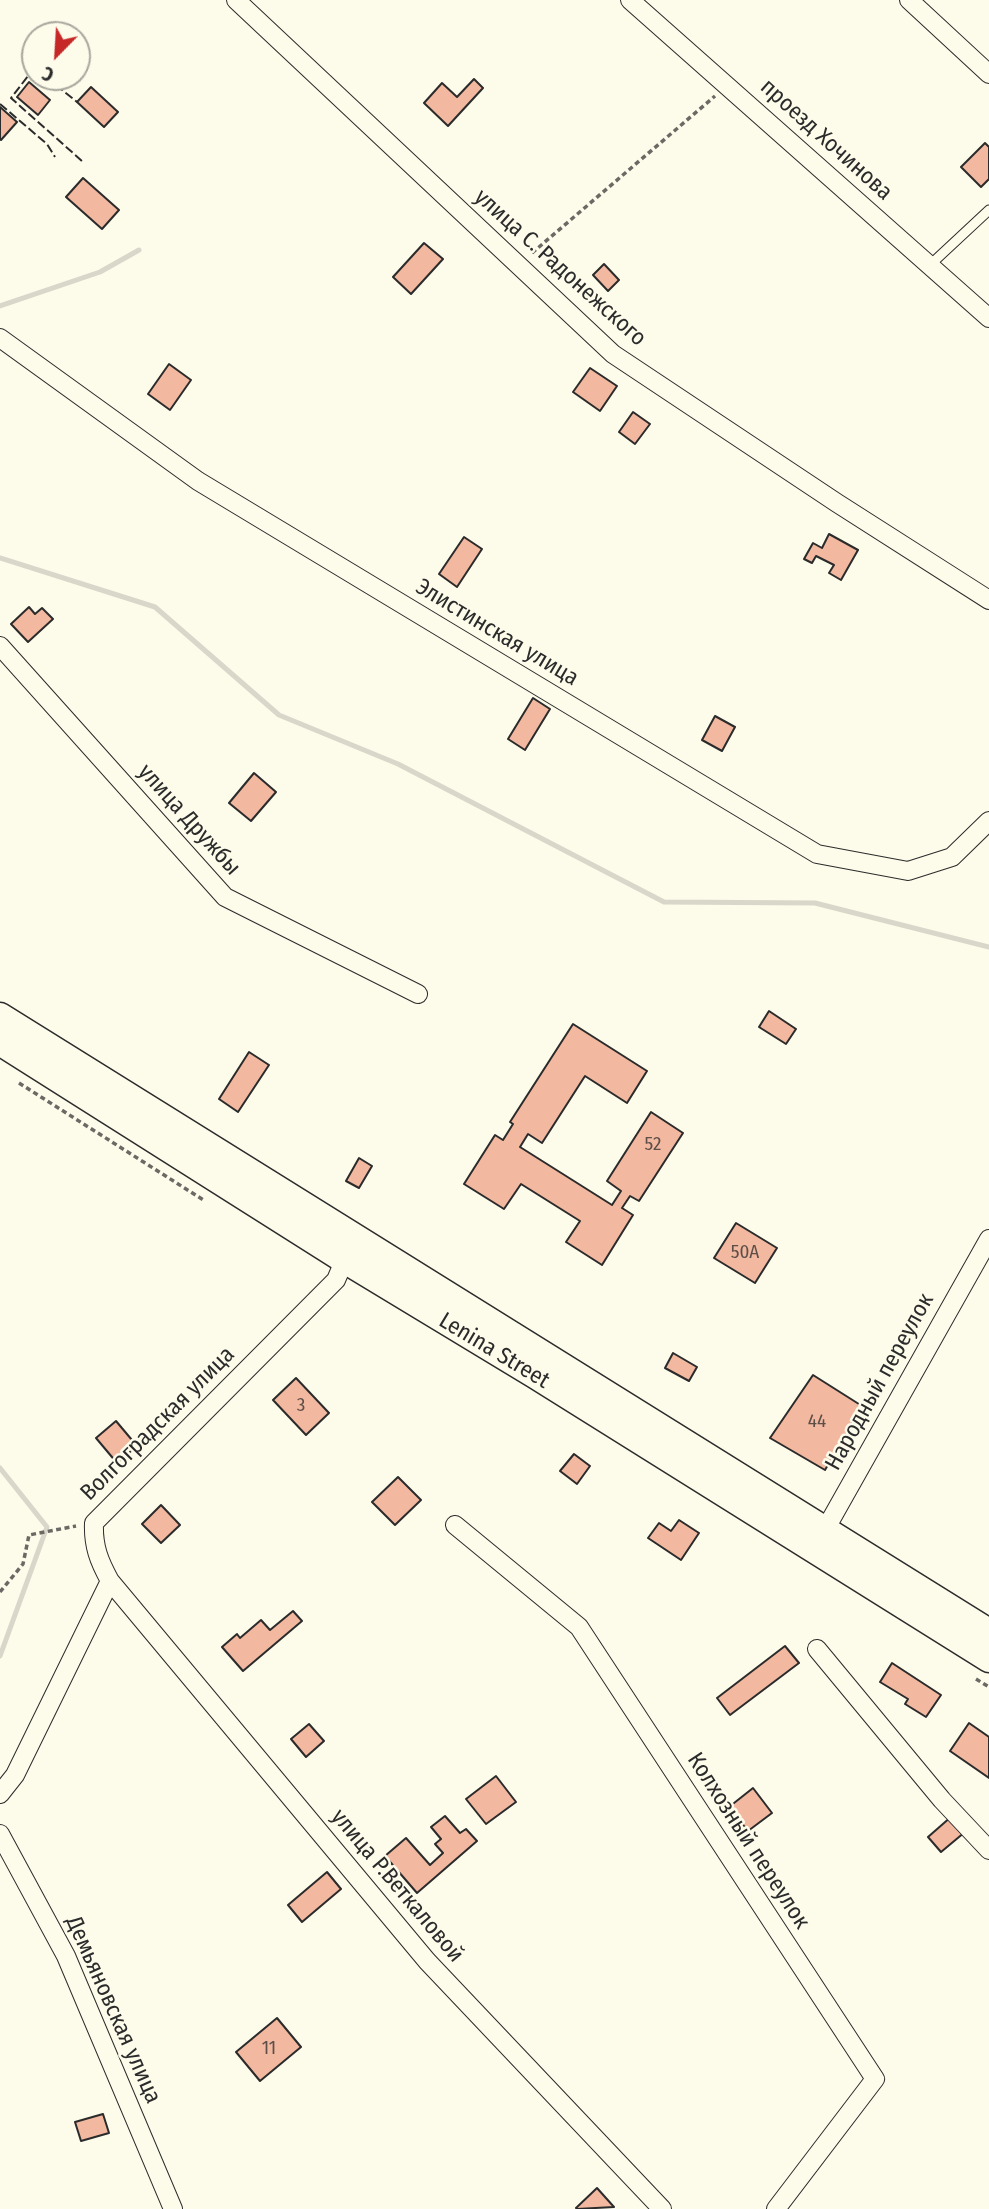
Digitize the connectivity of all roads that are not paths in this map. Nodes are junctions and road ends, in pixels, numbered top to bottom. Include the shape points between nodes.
1 (236, 0) edge
2 (630, 0) edge
3 (909, 0) edge
4 (989, 74) edge
5 (989, 210) edge
6 (930, 265) junction
7 (989, 318) edge
8 (0, 338) edge
9 (989, 600) edge
10 (0, 646) edge
11 (989, 821) edge
12 (418, 994) dead end
13 (0, 1016) edge
14 (0, 1042) edge
15 (989, 1239) edge
16 (350, 1249) junction
17 (455, 1525) dead end
18 (820, 1539) junction
19 (110, 1581) junction
20 (989, 1632) edge
21 (817, 1649) dead end
22 (989, 1659) edge
23 (0, 1794) edge
24 (0, 1834) edge
25 (989, 1850) edge
26 (173, 2209) edge
27 (662, 2209) edge
28 (776, 2209) edge

1 - 9 street, улица С. Радонежского via 613,354
2 - 6 street, проезд Хочинова
3 - 4 street
5 - 6 lane
6 - 7 street, проезд Хочинова
8 - 11 street, Элистинская улица via 198,481 817,854 908,871 953,857
10 - 12 street, улица Дружбы via 225,897
13 - 16 main road, Lenina Street
14 - 16 main road, Lenina Street
15 - 18 street, Народный переулок
16 - 18 main road, Lenina Street
16 - 19 street, Волгоградская улица via 336,1280 94,1523 93,1541
17 - 28 street, Колхозный переулок via 579,1627 875,2079
18 - 20 main road, Lenina Street
18 - 22 main road, Lenina Street
19 - 23 street via 15,1775
19 - 27 street, улица Р.Веткаловой via 427,1961
21 - 25 street
24 - 26 street, Демьяновская улица via 66,1956

